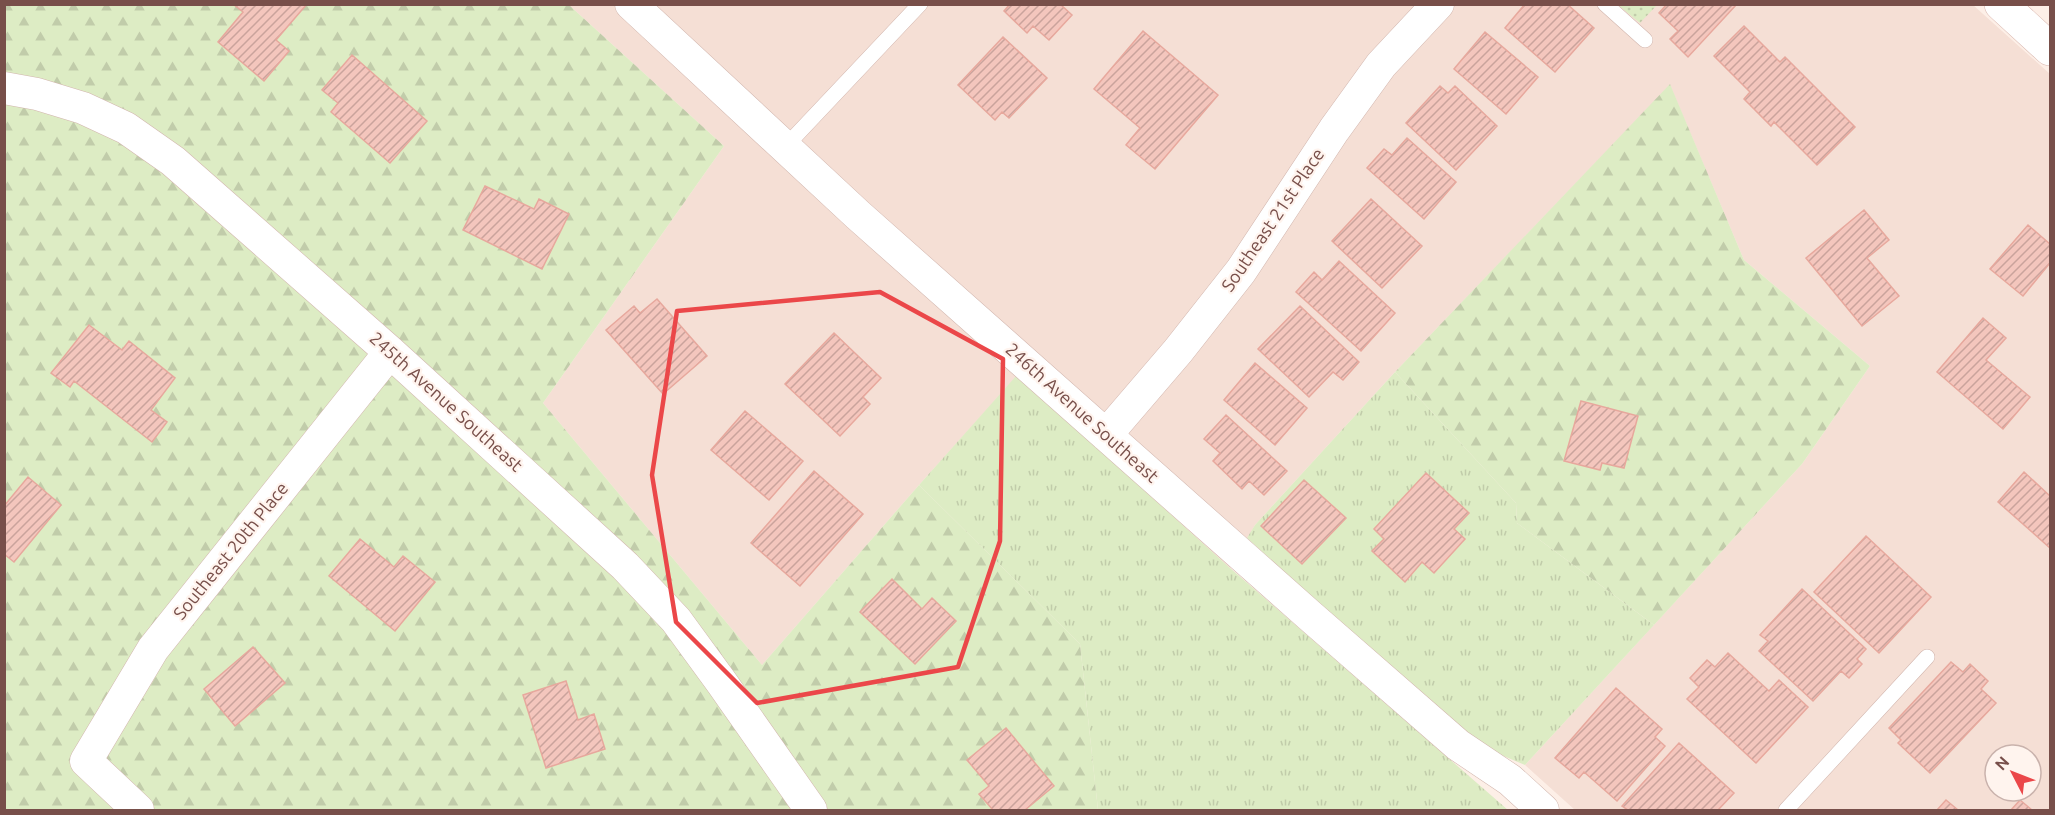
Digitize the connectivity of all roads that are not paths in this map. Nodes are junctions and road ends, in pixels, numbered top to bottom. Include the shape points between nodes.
1 (631, 4) edge
2 (920, 4) edge
3 (1438, 4) edge
4 (1605, 4) edge
5 (2001, 4) edge
6 (1645, 40) dead end
7 (2050, 49) edge
8 (4, 88) edge
9 (785, 147) junction
10 (390, 351) junction
11 (1106, 435) junction
12 (1927, 657) dead end
13 (138, 810) edge
14 (811, 810) edge
15 (1543, 810) edge
16 (1786, 810) edge

1 - 9 street, 246th Avenue Southeast
2 - 9 lane
3 - 11 street, Southeast 21st Place via 1381,65 1241,271
4 - 6 lane
5 - 7 street
8 - 10 street, 245th Avenue Southeast via 83,108 126,128 173,161
9 - 11 street, 246th Avenue Southeast
10 - 13 street, Southeast 20th Place via 153,649 86,761
10 - 14 street, 245th Avenue Southeast via 625,566 668,612
11 - 15 street, 246th Avenue Southeast via 1458,745 1510,780
12 - 16 lane

